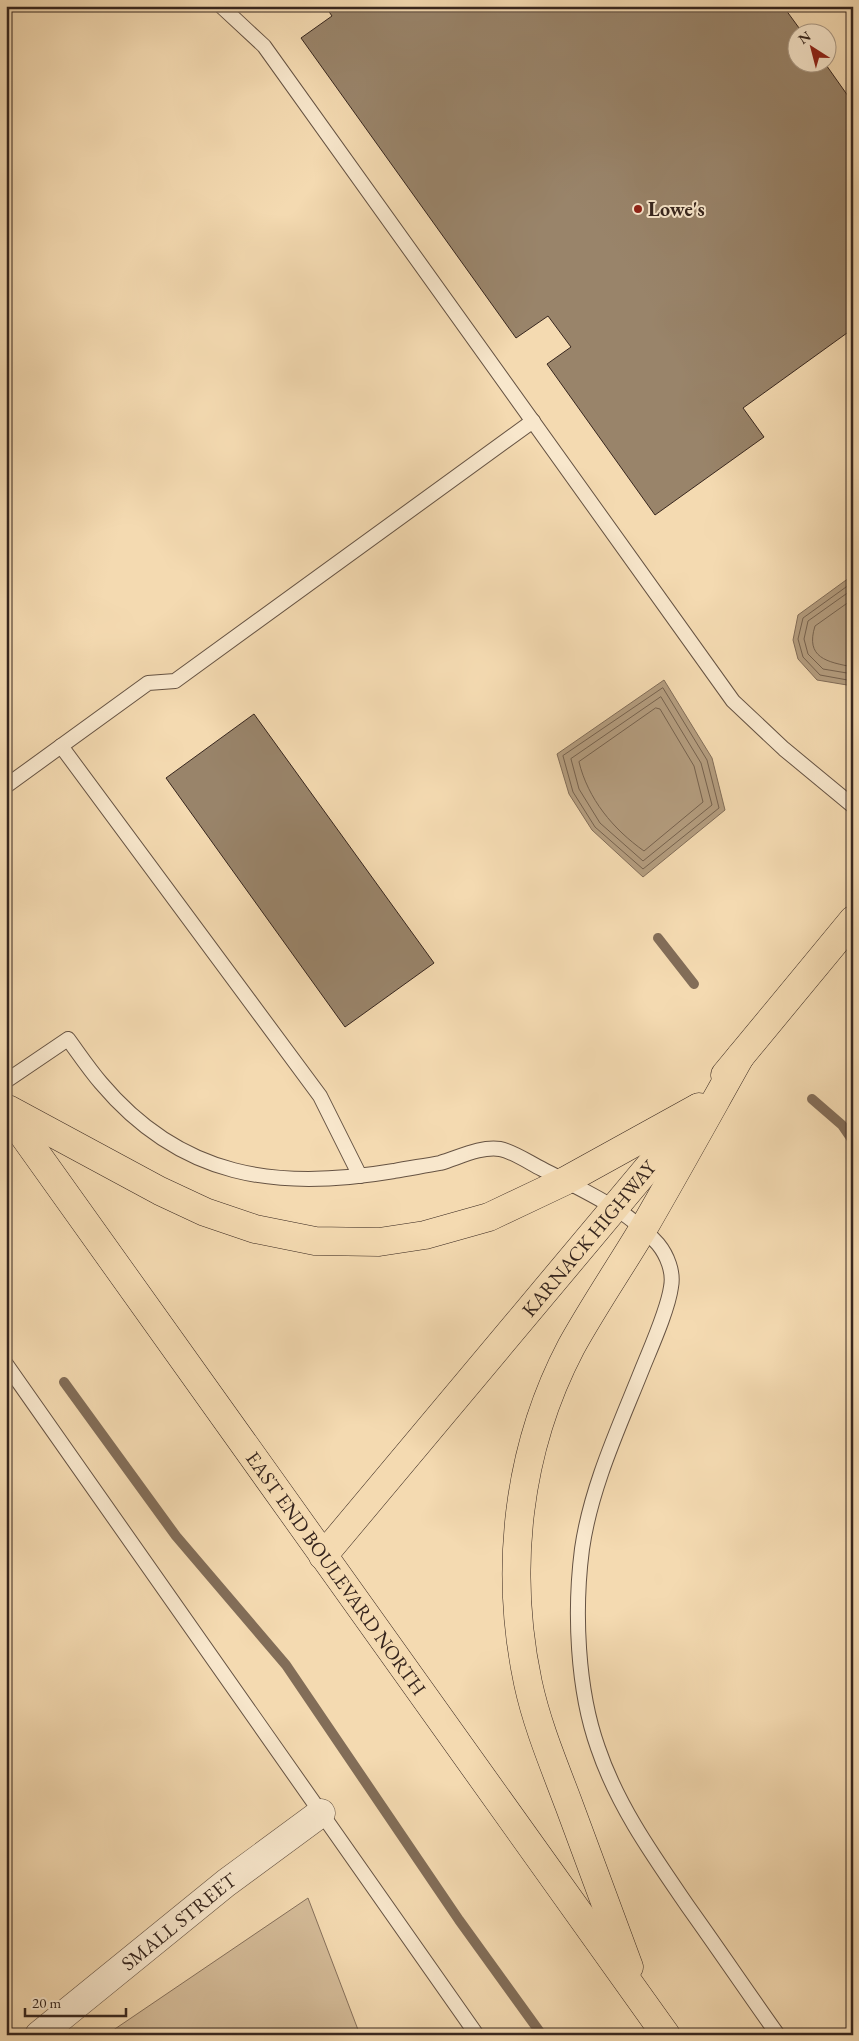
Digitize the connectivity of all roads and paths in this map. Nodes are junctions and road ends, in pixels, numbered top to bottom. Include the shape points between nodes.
1 (221, 6) edge
2 (533, 421) junction
3 (61, 746) junction
4 (6, 786) edge
5 (853, 806) edge
6 (853, 920) edge
7 (740, 1057) junction
8 (6, 1081) edge
9 (699, 1107) junction
10 (6, 1110) edge
11 (360, 1176) junction
12 (566, 1181) junction
13 (615, 1208) junction
14 (642, 1230) junction
15 (6, 1364) edge
16 (323, 1556) junction
17 (321, 1813) junction
18 (641, 2001) junction
19 (776, 2034) edge
20 (39, 2035) edge
21 (477, 2035) edge
22 (666, 2035) edge

1 - 2 lane via 264,46
2 - 3 lane via 175,681 148,683
2 - 5 lane via 733,702
3 - 4 lane
3 - 11 lane via 320,1096
6 - 7 main road, KARNACK HIGHWAY
7 - 9 main road, KARNACK HIGHWAY
7 - 14 main road
8 - 11 lane via 68,1039 101,1083 125,1108 158,1135 210,1164 251,1175 295,1180
9 - 12 main road
9 - 13 main road, KARNACK HIGHWAY
10 - 12 main road via 205,1212 255,1229 315,1241 379,1242 425,1235 490,1217
10 - 16 main road, EAST END BOULEVARD NORTH
11 - 12 lane via 441,1163 480,1151 500,1149
12 - 13 lane
13 - 14 lane
13 - 16 main road, KARNACK HIGHWAY
14 - 18 main road via 570,1349 540,1420 526,1472 516,1557 516,1598 528,1684 544,1738
14 - 19 lane via 658,1244 668,1259 672,1287 597,1487 583,1544 577,1592 578,1643 585,1699 596,1744 630,1819
15 - 17 lane
16 - 18 main road, EAST END BOULEVARD NORTH
17 - 20 street, SMALL STREET via 226,1883
17 - 21 lane
18 - 22 main road, EAST END BOULEVARD NORTH

